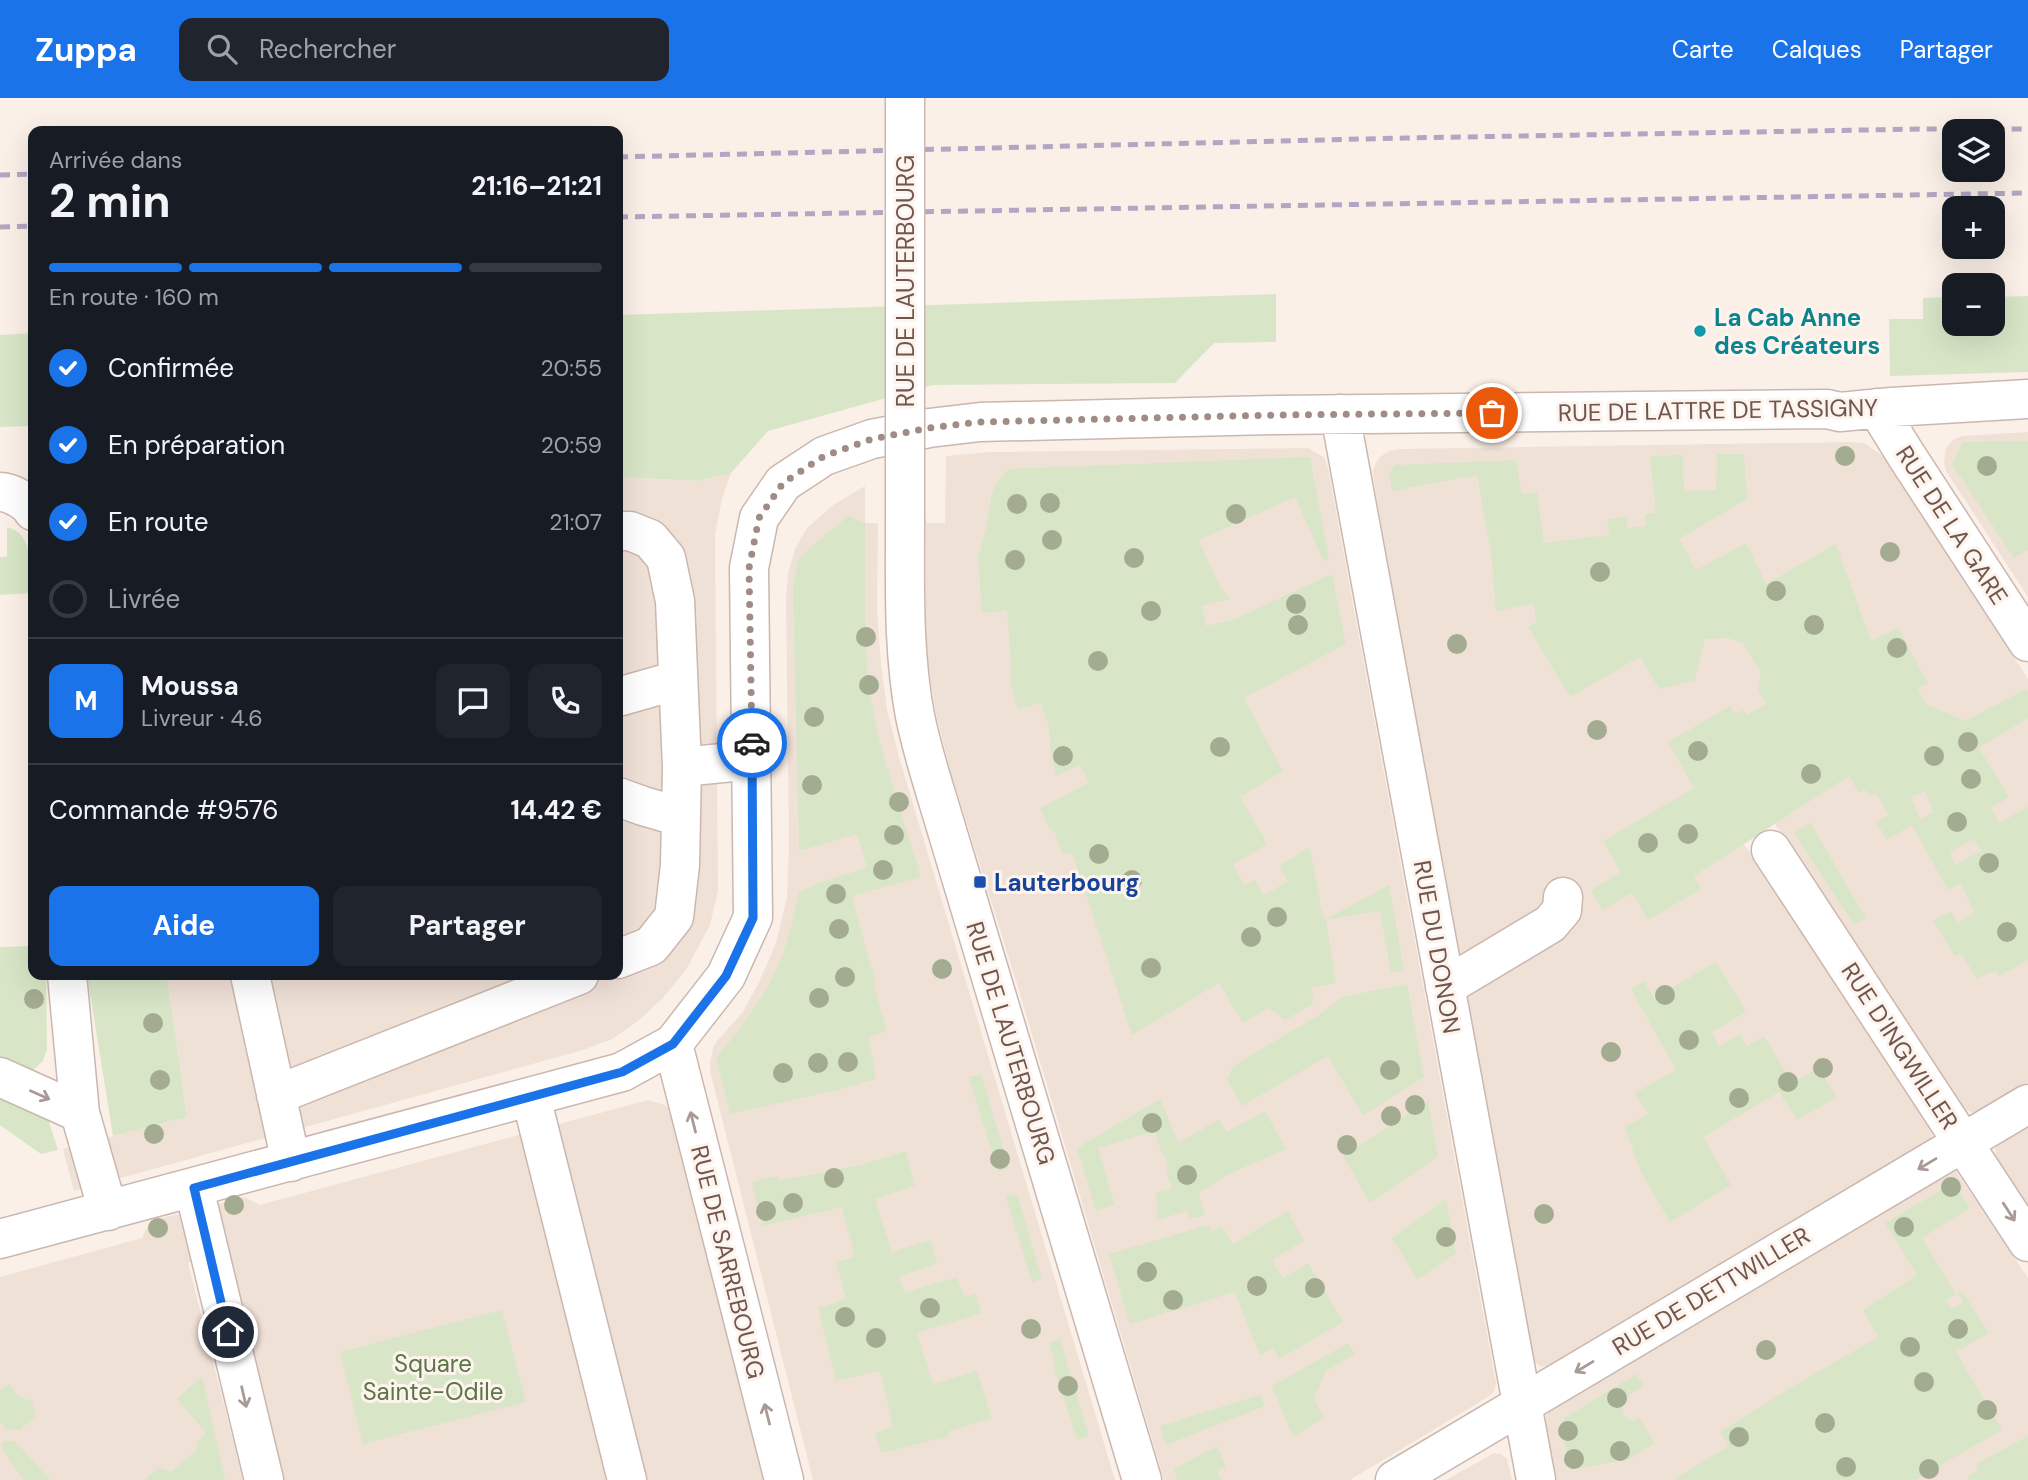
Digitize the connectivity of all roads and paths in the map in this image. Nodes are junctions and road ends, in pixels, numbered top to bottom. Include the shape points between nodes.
1 (905, 98) edge
2 (2028, 399) edge
3 (1877, 408) junction
4 (1340, 414) junction
5 (0, 492) edge
6 (28, 505) edge
7 (623, 531) edge
8 (2028, 642) edge
9 (678, 680) junction
10 (623, 696) edge
11 (752, 760) junction
12 (682, 767) junction
13 (623, 799) edge
14 (681, 817) junction
15 (1770, 850) dead end
16 (1563, 897) dead end
17 (623, 957) edge
18 (67, 980) edge
19 (251, 980) edge
20 (566, 980) edge
21 (1445, 987) junction
22 (673, 1044) junction
23 (0, 1077) edge
24 (276, 1095) junction
25 (531, 1097) junction
26 (2028, 1104) edge
27 (80, 1113) junction
28 (1963, 1142) junction
29 (291, 1162) junction
30 (194, 1188) junction
31 (108, 1211) junction
32 (0, 1239) edge
33 (2028, 1242) edge
34 (1521, 1404) junction
35 (264, 1480) edge
36 (627, 1480) edge
37 (784, 1480) edge
38 (1142, 1480) edge
39 (1395, 1480) edge
40 (1536, 1480) edge

1 - 38 street, RUE DE LAUTERBOURG, bridge via 905,615 915,717
2 - 3 street, RUE DE LATTRE DE TASSIGNY
3 - 4 street, RUE DE LATTRE DE TASSIGNY via 1840,412
3 - 8 street, RUE DE LA GARE
4 - 11 street, RUE DE LATTRE DE TASSIGNY via 980,422 872,439 824,456 783,483 759,518 749,568
4 - 21 street, RUE DU DONON
5 - 6 street
7 - 9 street via 650,539 666,558 675,601
9 - 10 street
9 - 12 street
11 - 12 street
11 - 22 street, RUE DE LATTRE DE TASSIGNY via 753,918 726,976
12 - 14 street
13 - 14 street
14 - 17 street via 674,917 651,946
15 - 28 street, RUE D'INGWILLER
16 - 21 street via 1562,910 1550,924
18 - 27 street
19 - 24 street
20 - 24 street
21 - 34 street, RUE DU DONON
22 - 25 street, RUE DE LATTRE DE TASSIGNY via 622,1072
37 -> 22 street, RUE DE SARREBOURG
23 -> 27 street
24 - 29 street
25 - 29 street, RUE DE LATTRE DE TASSIGNY
25 - 36 street
26 - 28 street, RUE DE DETTWILLER
27 - 31 street
28 -> 33 street, RUE D'INGWILLER
28 -> 34 street, RUE DE DETTWILLER
29 - 30 street, RUE DE LATTRE DE TASSIGNY
30 - 31 street, RUE DE LATTRE DE TASSIGNY
30 -> 35 street
31 - 32 street, RUE DE LATTRE DE TASSIGNY
34 - 39 street, RUE DE DETTWILLER
34 - 40 street, RUE DU DONON

